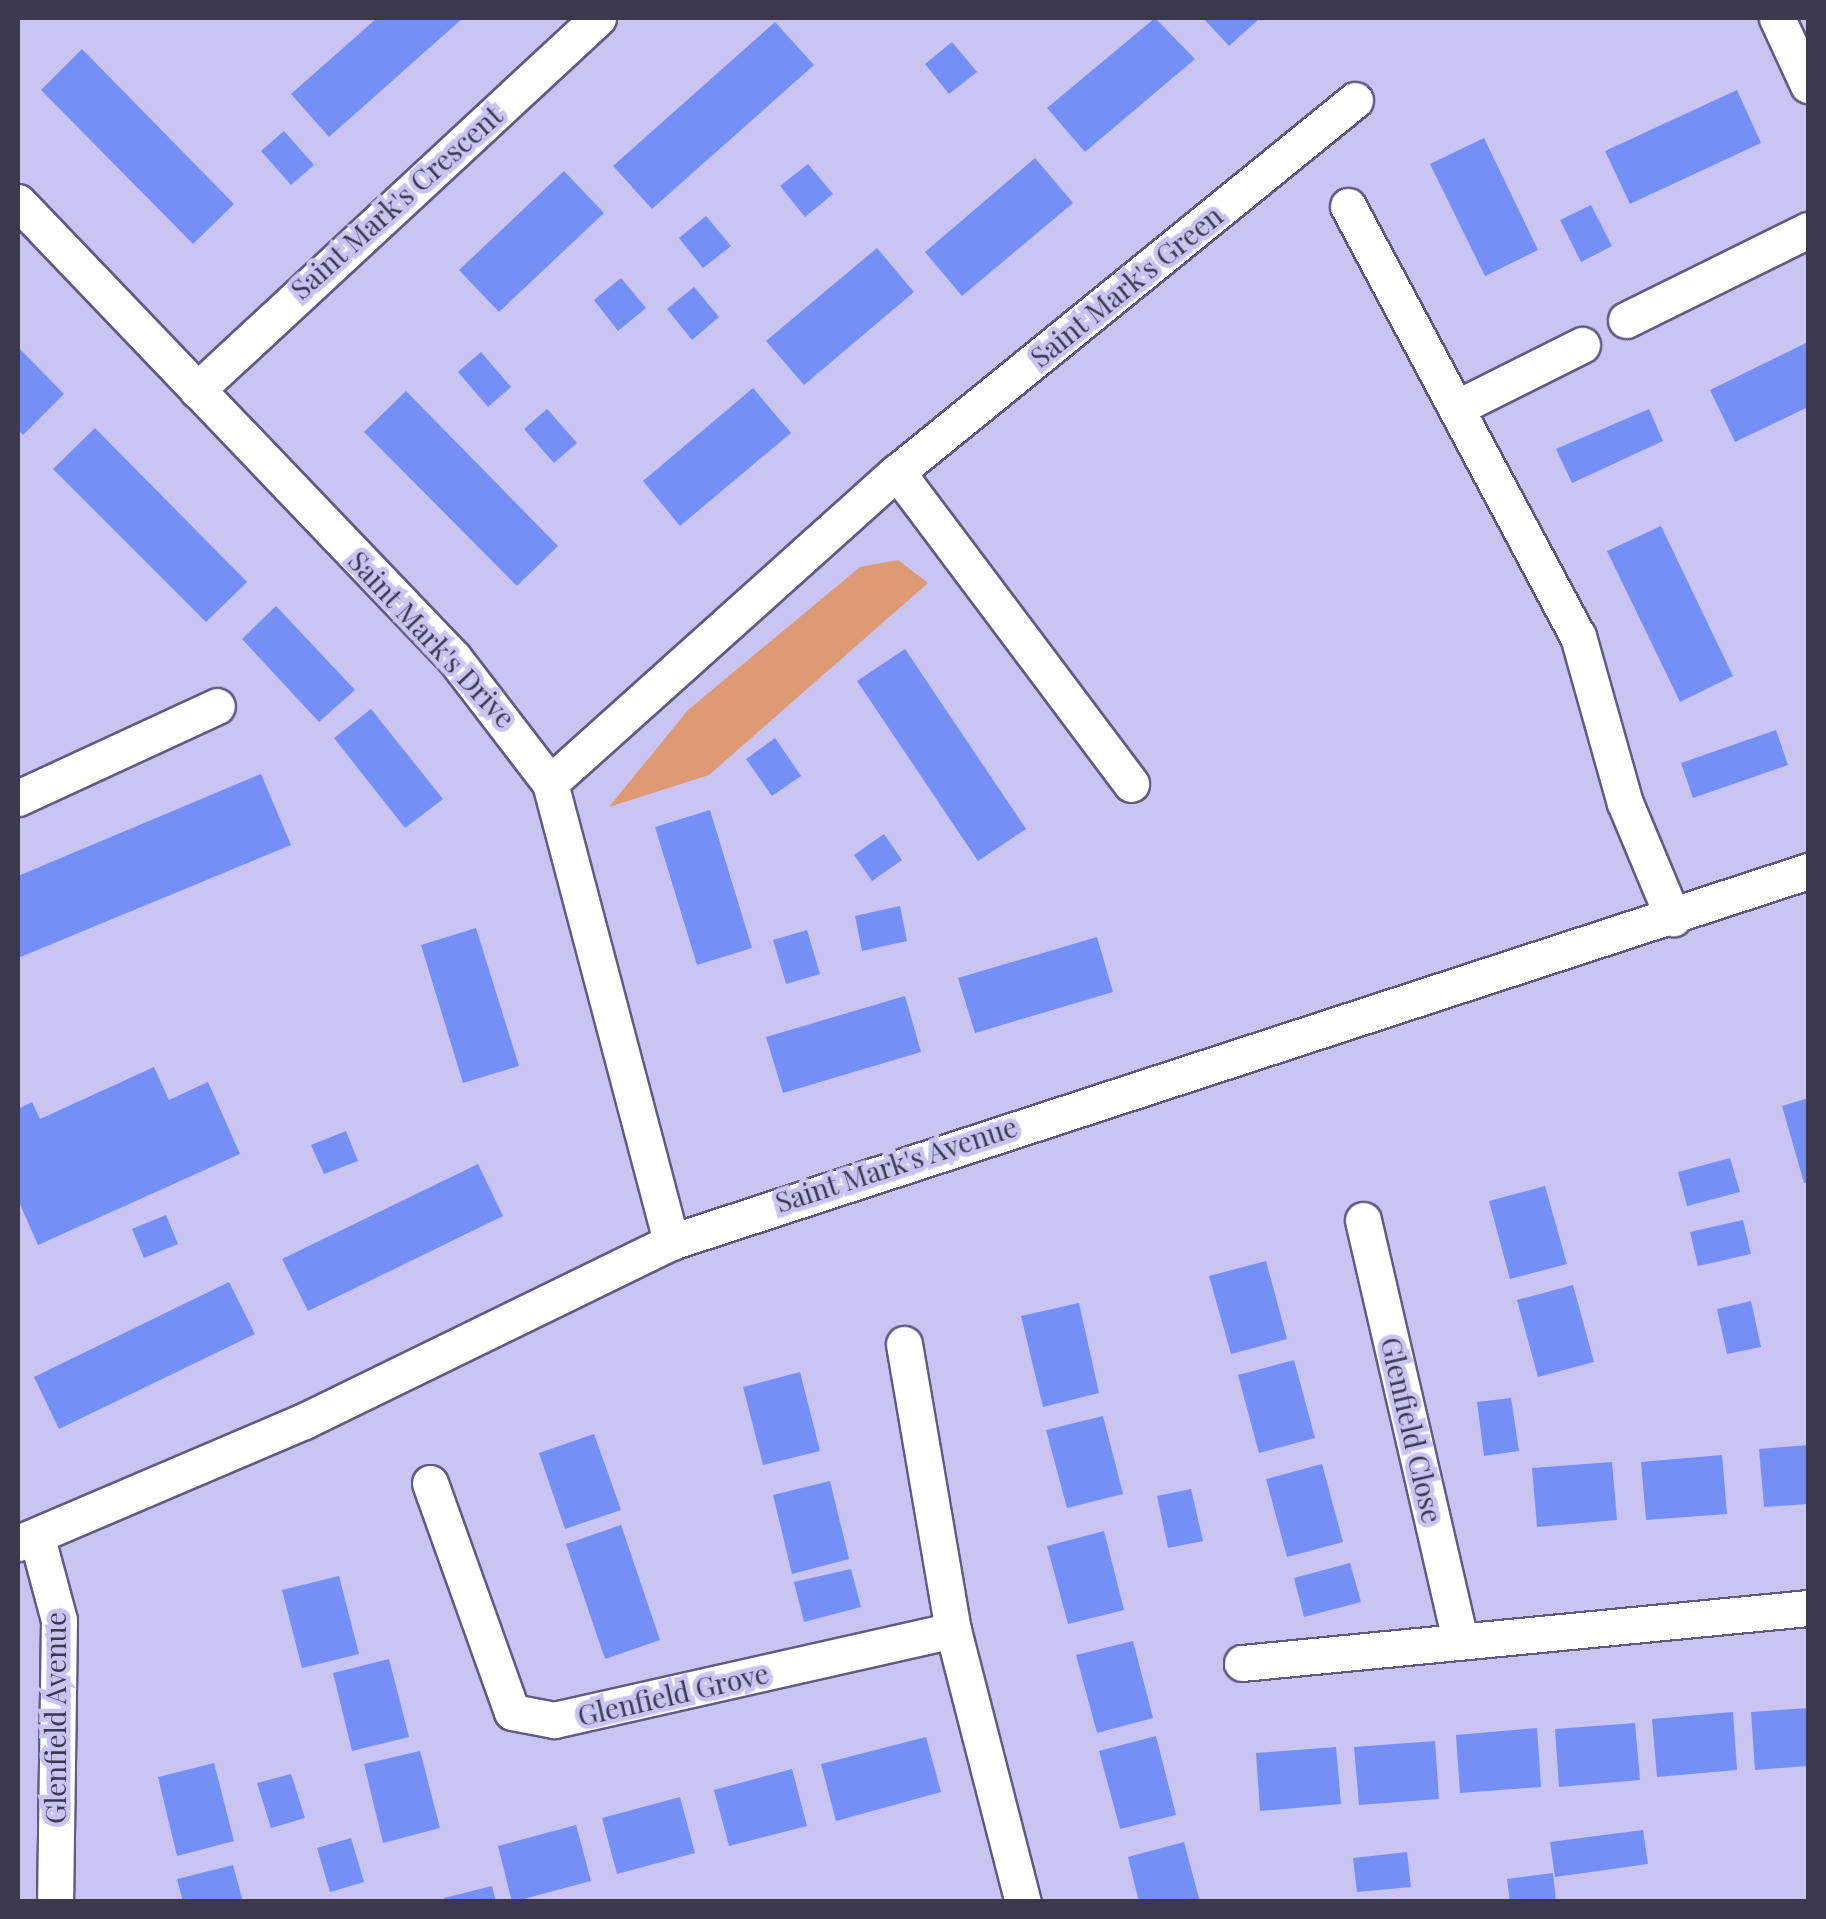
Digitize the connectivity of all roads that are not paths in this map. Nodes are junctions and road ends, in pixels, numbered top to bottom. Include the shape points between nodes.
1 (598, 18) edge
2 (1776, 18) edge
3 (1808, 85) edge
4 (1355, 100) dead end
5 (18, 202) edge
6 (1348, 206) dead end
7 (1808, 230) edge
8 (1626, 320) dead end
9 (1582, 345) dead end
10 (198, 390) junction
11 (1456, 408) junction
12 (897, 472) junction
13 (216, 706) dead end
14 (550, 783) junction
15 (1131, 784) dead end
16 (18, 798) edge
17 (1808, 871) edge
18 (1674, 918) junction
19 (1363, 1220) dead end
20 (671, 1242) junction
21 (904, 1344) dead end
22 (430, 1483) dead end
23 (27, 1540) edge
24 (1808, 1608) edge
25 (954, 1630) junction
26 (1460, 1640) junction
27 (1242, 1663) dead end
28 (55, 1902) edge
29 (1024, 1902) edge

1 - 10 street, Saint Mark's Crescent
2 - 3 street
4 - 12 street, Saint Mark's Green
5 - 10 street, Saint Mark's Drive
6 - 11 street
7 - 8 street
9 - 11 street
10 - 14 street, Saint Mark's Drive via 510,719
11 - 18 street via 1590,662 1621,790
12 - 14 street, Saint Mark's Green
12 - 15 street
13 - 16 street
14 - 20 street, Saint Mark's Drive
17 - 18 street, Saint Mark's Avenue
18 - 20 street, Saint Mark's Avenue
19 - 26 street, Glenfield Close
20 - 23 street, Saint Mark's Avenue
21 - 25 street
22 - 25 street, Glenfield Grove via 512,1712 554,1720
23 - 28 street, Glenfield Avenue via 59,1620
24 - 26 street
25 - 29 street
26 - 27 street

